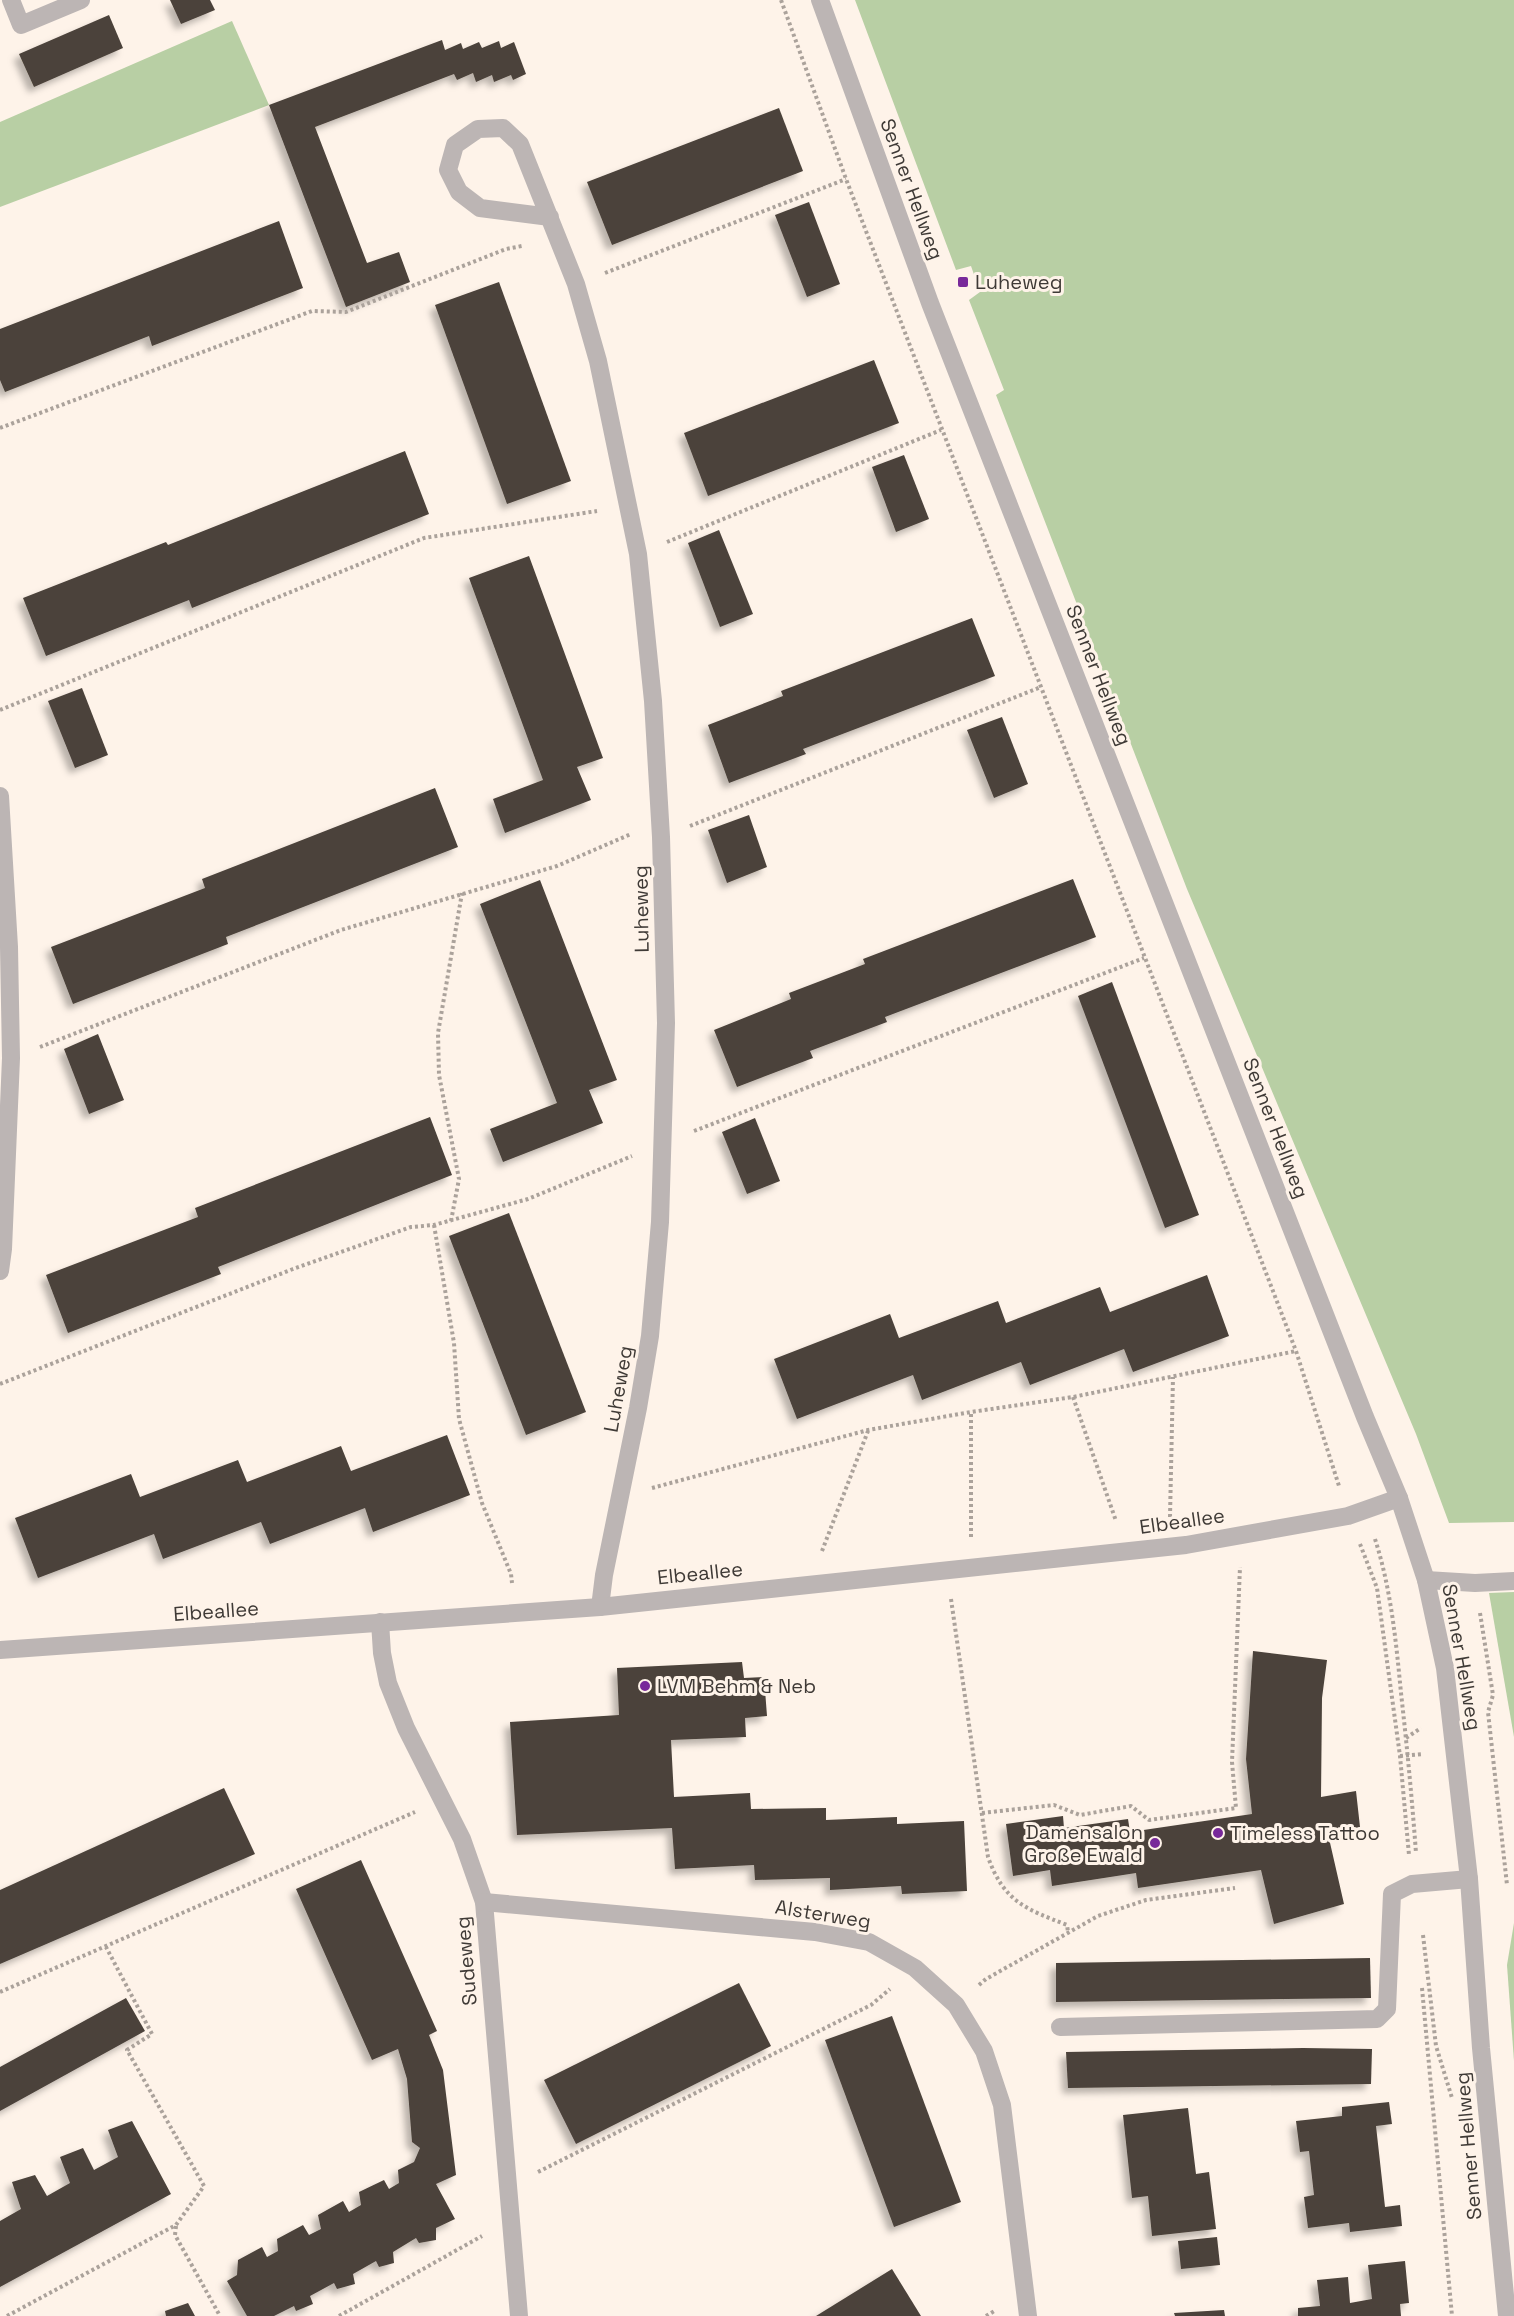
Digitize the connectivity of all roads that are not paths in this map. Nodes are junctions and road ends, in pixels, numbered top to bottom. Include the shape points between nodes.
1 (11, 0) edge
2 (81, 0) edge
3 (820, 0) edge
4 (550, 218) junction
5 (0, 796) edge
6 (0, 1272) edge
7 (1399, 1498) junction
8 (1426, 1580) junction
9 (1514, 1581) edge
10 (600, 1606) junction
11 (380, 1622) junction
12 (0, 1650) edge
13 (1469, 1879) junction
14 (484, 1902) junction
15 (1060, 2027) dead end
16 (519, 2316) edge
17 (1028, 2316) edge
18 (1507, 2316) edge

1 - 2 street via 21,25
3 - 7 street, Senner Hellweg via 930,303
4 - 4 street, Luheweg via 520,144 503,128 478,129 455,145 448,170 459,192 480,208
4 - 10 street, Luheweg via 576,284 598,361 638,554 662,837 666,1023 655,1293 638,1408
5 - 6 street via 12,1058
7 - 8 street, Senner Hellweg
7 - 10 street, Elbeallee via 1348,1516 1186,1545
8 - 9 street
8 - 13 street, Senner Hellweg via 1445,1668
10 - 11 street, Elbeallee
11 - 12 street, Elbeallee
11 - 14 street, Sudeweg via 388,1683 406,1728 462,1839
13 - 15 street via 1418,1883 1392,1893 1387,2009 1377,2019
13 - 18 street, Senner Hellweg
14 - 16 street, Sudeweg
14 - 17 street, Alsterweg via 815,1932 869,1942 915,1968 956,2005 984,2051 1002,2105

